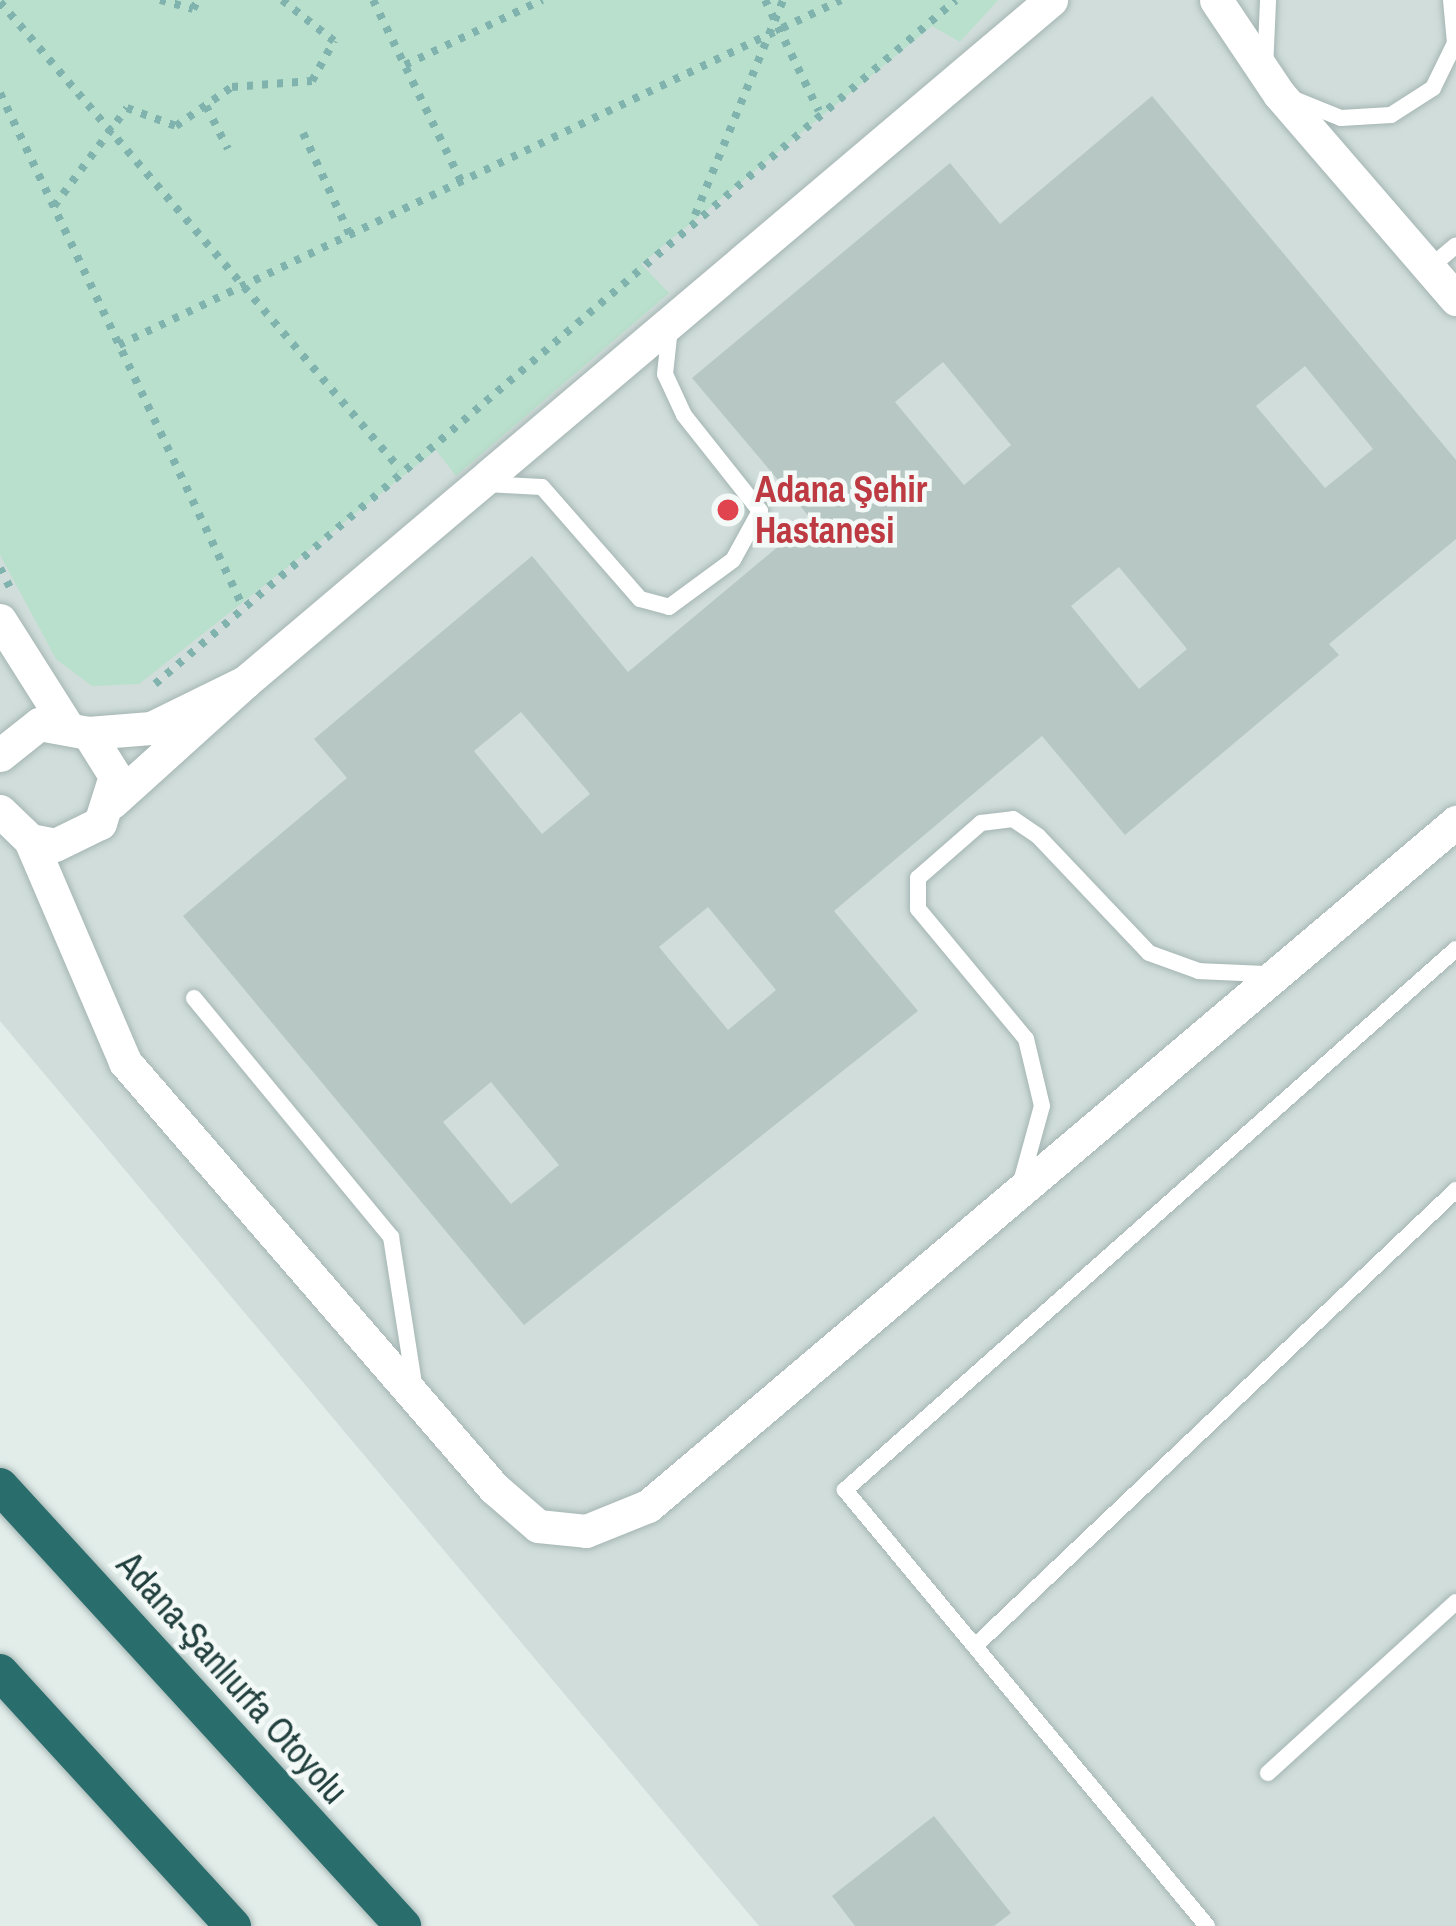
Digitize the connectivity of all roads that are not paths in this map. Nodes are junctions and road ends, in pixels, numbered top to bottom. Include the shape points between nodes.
1 (1051, 0) edge
2 (1216, 0) edge
3 (1268, 0) edge
4 (1451, 0) edge
5 (1272, 83) junction
6 (1456, 245) edge
7 (1430, 268) junction
8 (1456, 299) edge
9 (671, 321) junction
10 (479, 484) junction
11 (0, 620) edge
12 (245, 682) junction
13 (77, 728) junction
14 (0, 754) edge
15 (112, 802) junction
16 (0, 811) edge
17 (1456, 822) edge
18 (31, 840) junction
19 (1456, 950) edge
20 (1276, 975) junction
21 (194, 998) dead end
22 (1456, 1190) edge
23 (1017, 1194) junction
24 (416, 1398) junction
25 (1, 1487) edge
26 (1456, 1601) edge
27 (975, 1646) junction
28 (0, 1672) edge
29 (1268, 1773) dead end
30 (233, 1926) edge
31 (403, 1926) edge
32 (1207, 1926) edge

1 - 9 street
2 - 5 street
3 - 5 lane
4 - 5 lane via 1454,43 1433,88 1391,115 1342,118
5 - 7 street
6 - 7 lane
7 - 8 street
9 - 10 street
9 - 10 lane via 665,374 684,415 760,511 733,560 669,607 640,598 542,487
10 - 12 street
11 - 13 street
12 - 13 street via 151,728
12 - 15 street
13 - 14 street via 16,735
13 - 15 street via 115,776
15 - 18 street via 80,839
16 - 18 street
17 - 20 street
18 - 24 street via 125,1062
19 - 27 lane via 845,1490
20 - 23 street
20 - 23 lane via 1199,971 1149,953 1039,836 1013,819 981,823 918,878 919,909 1026,1039 1042,1106
21 - 24 lane via 391,1237
22 - 27 lane
23 - 24 street via 648,1506 620,1520 586,1531 538,1526
25 - 31 highway, Adana-Şanlıurfa Otoyolu
26 - 29 lane
27 - 32 lane
28 - 30 highway

